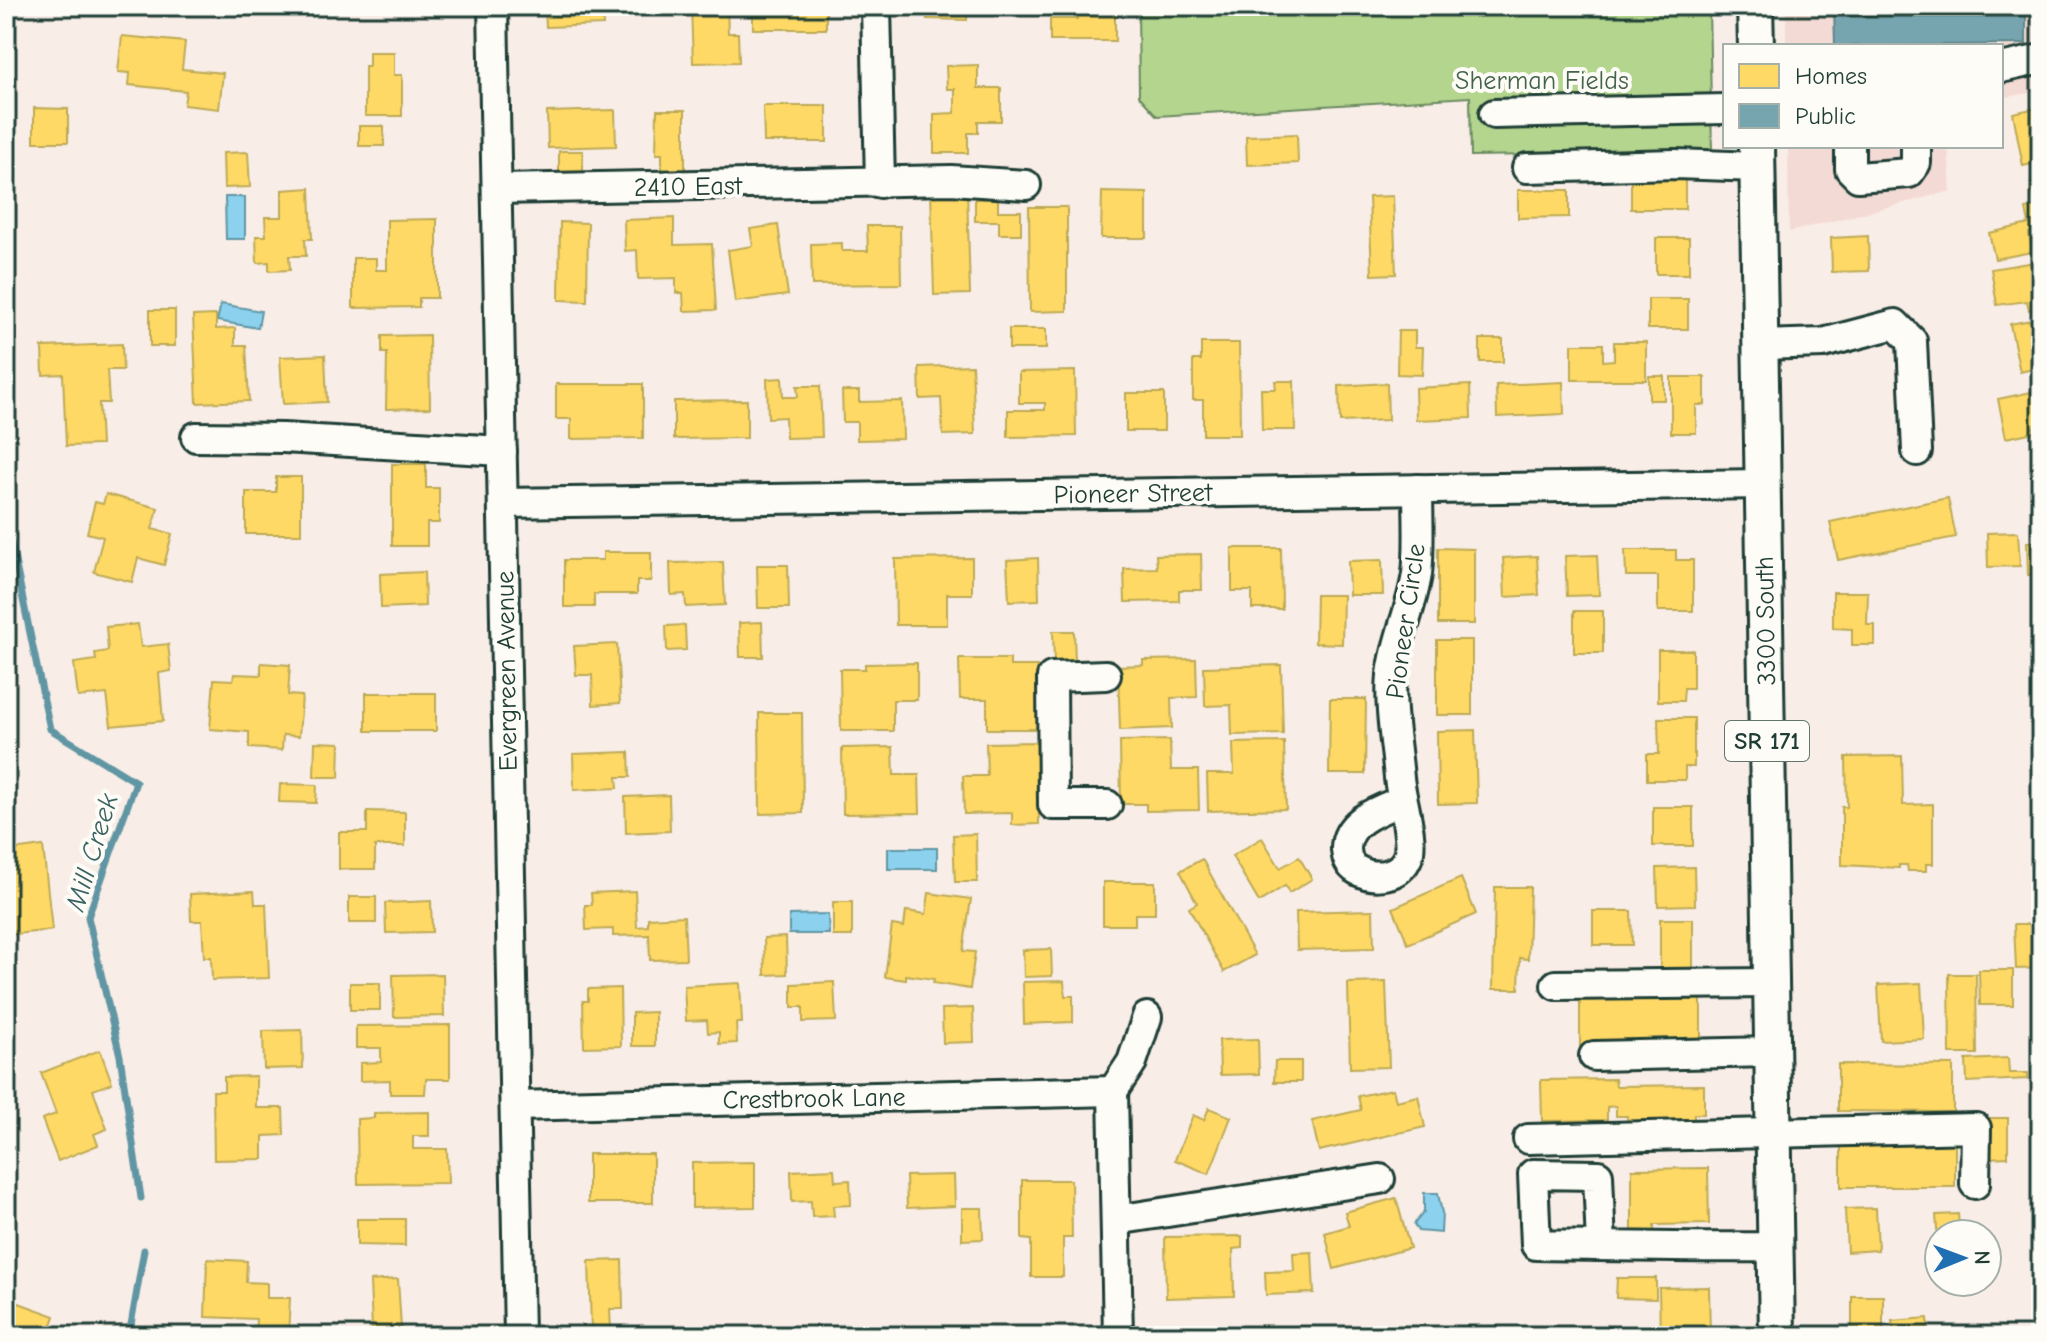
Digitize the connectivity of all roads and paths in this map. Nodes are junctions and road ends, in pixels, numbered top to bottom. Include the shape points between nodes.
1 (493, 6) edge
2 (876, 6) edge
3 (1755, 6) edge
4 (1756, 44) edge
5 (2041, 59) edge
6 (2003, 68) edge
7 (1723, 109) edge
8 (1494, 114) dead end
9 (1850, 148) edge
10 (1916, 148) edge
11 (1758, 156) edge
12 (1527, 168) dead end
13 (880, 183) junction
14 (1026, 185) dead end
15 (497, 189) junction
16 (1761, 345) junction
17 (196, 437) dead end
18 (502, 451) junction
19 (1917, 451) dead end
20 (1763, 484) junction
21 (1418, 489) junction
22 (503, 503) junction
23 (1106, 675) dead end
24 (1401, 801) dead end
25 (1107, 805) dead end
26 (1771, 983) junction
27 (1556, 985) dead end
28 (1147, 1017) dead end
29 (1772, 1052) junction
30 (1594, 1056) dead end
31 (1113, 1091) junction
32 (515, 1106) junction
33 (1774, 1133) junction
34 (1528, 1139) dead end
35 (1380, 1179) dead end
36 (1975, 1184) dead end
37 (1116, 1220) junction
38 (1601, 1246) dead end
39 (1775, 1247) junction
40 (519, 1336) edge
41 (1118, 1336) edge
42 (1777, 1336) edge

1 - 15 street, Evergreen Avenue
2 - 13 street
3 - 4 main road
5 - 6 street
7 - 8 street
9 - 10 street via 1850,169 1858,177 1909,173 1916,163
11 - 12 street
11 - 16 main road, 3300 South / SR 171
13 - 14 street, 2410 East
13 - 15 street, 2410 East
15 - 18 street, Evergreen Avenue
16 - 19 street via 1823,343 1895,324 1912,341
16 - 20 main road, 3300 South / SR 171
17 - 18 street
18 - 22 street, Evergreen Avenue
20 - 21 street, Pioneer Street
20 - 26 main road, 3300 South / SR 171
21 - 22 street, Pioneer Street
21 - 24 street, Pioneer Circle via 1417,573 1392,675
22 - 32 street, Evergreen Avenue
23 - 25 street via 1052,677 1053,805
26 - 27 street
26 - 29 main road, 3300 South / SR 171
28 - 31 street via 1132,1062
29 - 30 street
29 - 33 main road, 3300 South / SR 171
31 - 32 street, Crestbrook Lane
31 - 37 street
32 - 40 street, Evergreen Avenue
33 - 34 street
33 - 36 street via 1976,1128
33 - 39 main road, 3300 South / SR 171
35 - 37 street
37 - 41 street
38 - 39 street
39 - 42 main road, 3300 South / SR 171

